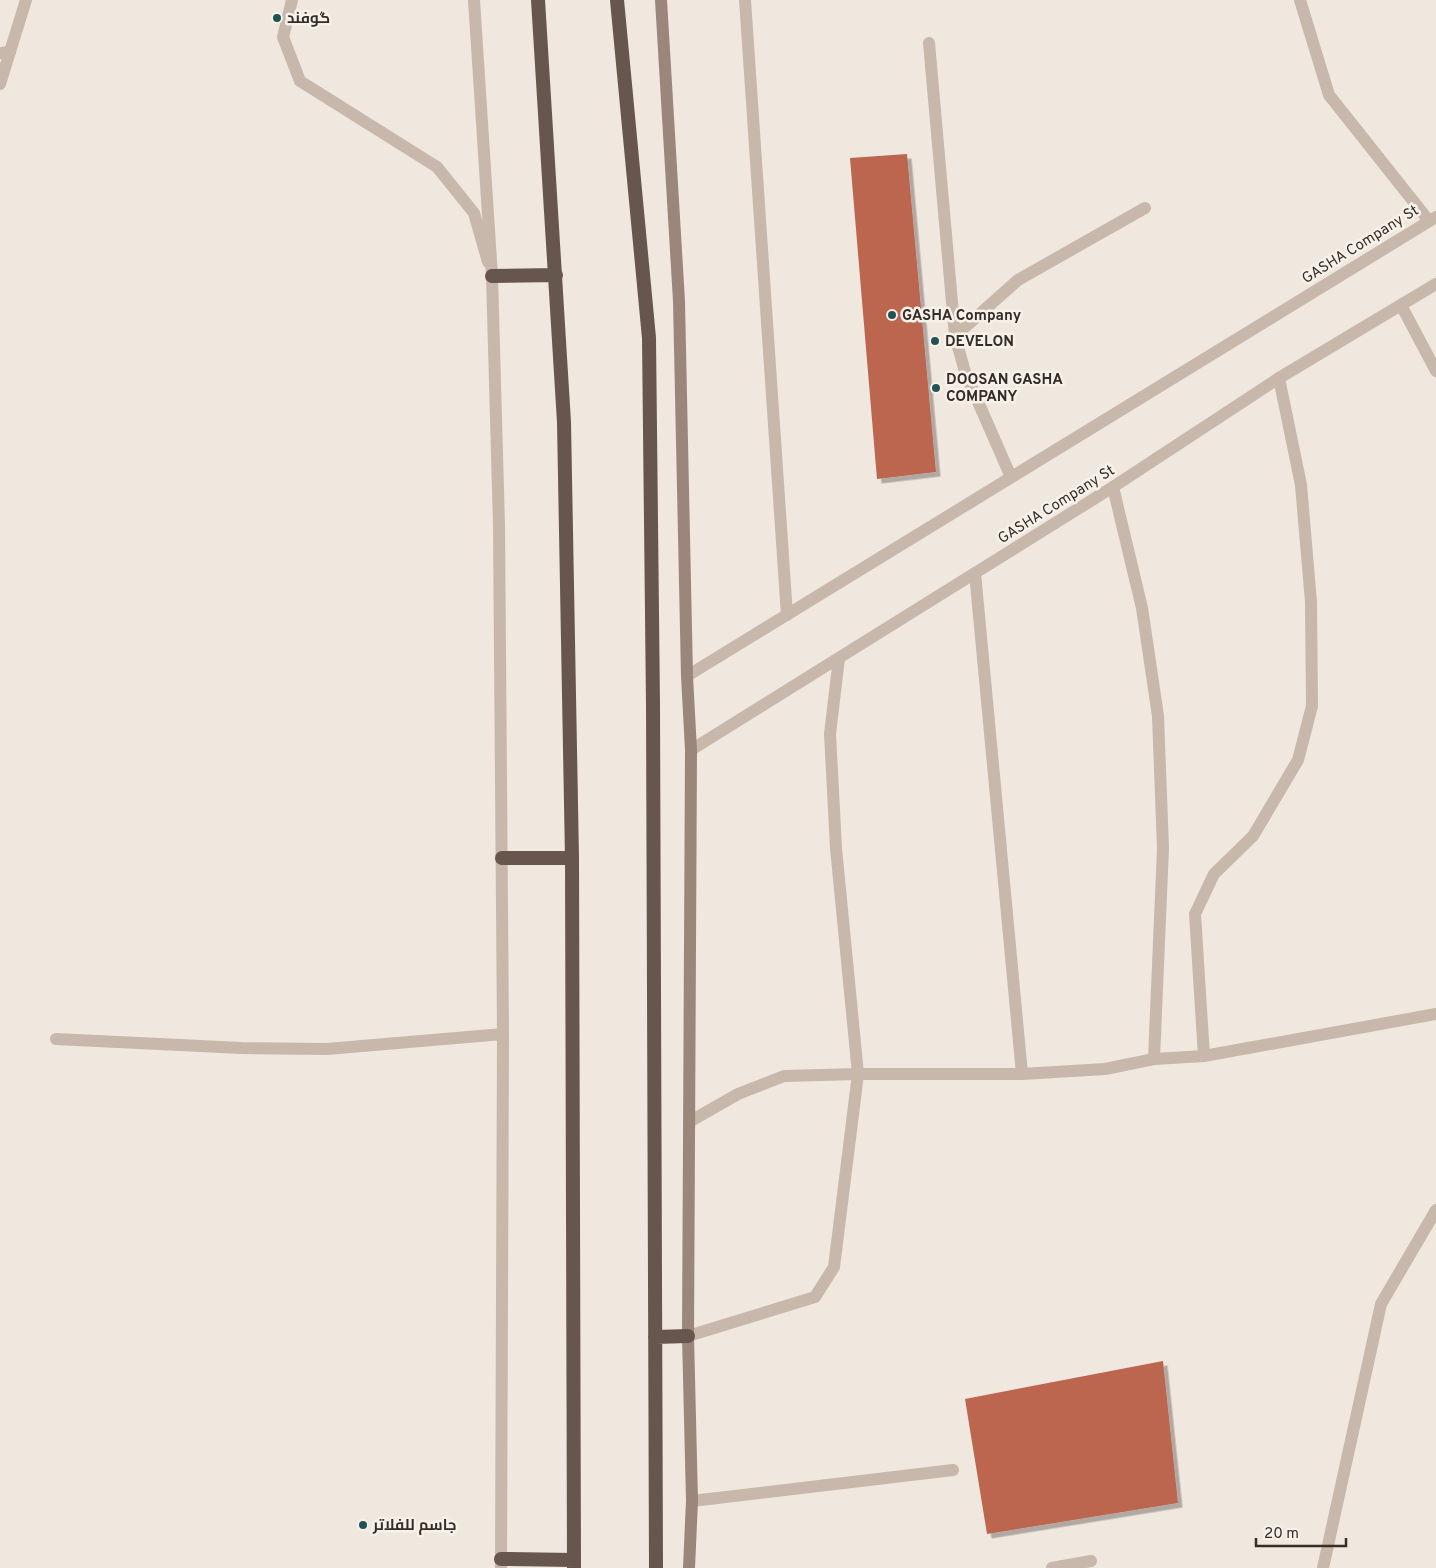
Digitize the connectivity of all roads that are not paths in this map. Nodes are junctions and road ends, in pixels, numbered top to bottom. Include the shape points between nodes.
1 (26, 0) edge
2 (292, 0) edge
3 (474, 0) edge
4 (538, 0) edge
5 (616, 0) edge
6 (661, 0) edge
7 (745, 0) edge
8 (1300, 0) edge
9 (929, 43) dead end
10 (5, 52) edge
11 (0, 84) edge
12 (1145, 208) dead end
13 (1432, 219) edge
14 (556, 275) junction
15 (492, 276) junction
16 (1436, 284) edge
17 (1401, 305) junction
18 (955, 336) junction
19 (1436, 371) edge
20 (1279, 378) junction
21 (1011, 478) junction
22 (1113, 487) junction
23 (975, 573) junction
24 (787, 615) junction
25 (839, 658) junction
26 (687, 676) junction
27 (692, 750) junction
28 (502, 858) junction
29 (572, 858) junction
30 (1436, 1014) edge
31 (503, 1034) junction
32 (56, 1039) dead end
33 (1204, 1056) junction
34 (1154, 1059) junction
35 (858, 1074) junction
36 (1022, 1074) junction
37 (690, 1122) junction
38 (1436, 1210) edge
39 (688, 1336) junction
40 (655, 1337) junction
41 (954, 1470) dead end
42 (692, 1500) junction
43 (1091, 1560) dead end
44 (501, 1563) edge
45 (574, 1564) edge
46 (656, 1568) edge
47 (689, 1568) edge
48 (1052, 1568) edge
49 (1323, 1568) edge

1 - 10 street
2 - 15 street via 283,37 300,82 437,167 474,213
3 - 15 street
4 - 14 highway
5 - 40 highway via 649,338
6 - 26 main road via 679,301
7 - 24 street
8 - 13 street via 1329,95
9 - 18 street
10 - 11 street
12 - 18 street via 1018,280
13 - 21 street, GASHA Company St
14 - 15 highway
14 - 29 highway via 564,422
15 - 28 street via 499,525
16 - 17 street, GASHA Company St
17 - 19 street
17 - 20 street, GASHA Company St
18 - 21 street via 965,372
20 - 22 street, GASHA Company St
20 - 33 street via 1301,485 1311,602 1312,706 1298,760 1253,836 1214,874 1195,914
21 - 24 street, GASHA Company St
22 - 23 street, GASHA Company St
22 - 34 street via 1142,608 1158,716 1163,848
23 - 25 street, GASHA Company St
23 - 36 street
24 - 26 street, GASHA Company St
25 - 27 street, GASHA Company St
25 - 35 street via 830,734 836,848
26 - 27 main road
27 - 37 main road
28 - 29 highway
28 - 31 street
29 - 45 highway
30 - 33 street
31 - 32 street via 327,1049
31 - 44 street
33 - 34 street
34 - 36 street via 1105,1069
35 - 36 street
35 - 37 street via 784,1076 738,1094
35 - 39 street via 834,1267 815,1298
37 - 39 main road
38 - 49 street via 1381,1304
39 - 40 highway
39 - 42 main road
40 - 46 highway
41 - 42 street
42 - 47 main road
43 - 48 street
44 - 45 highway

